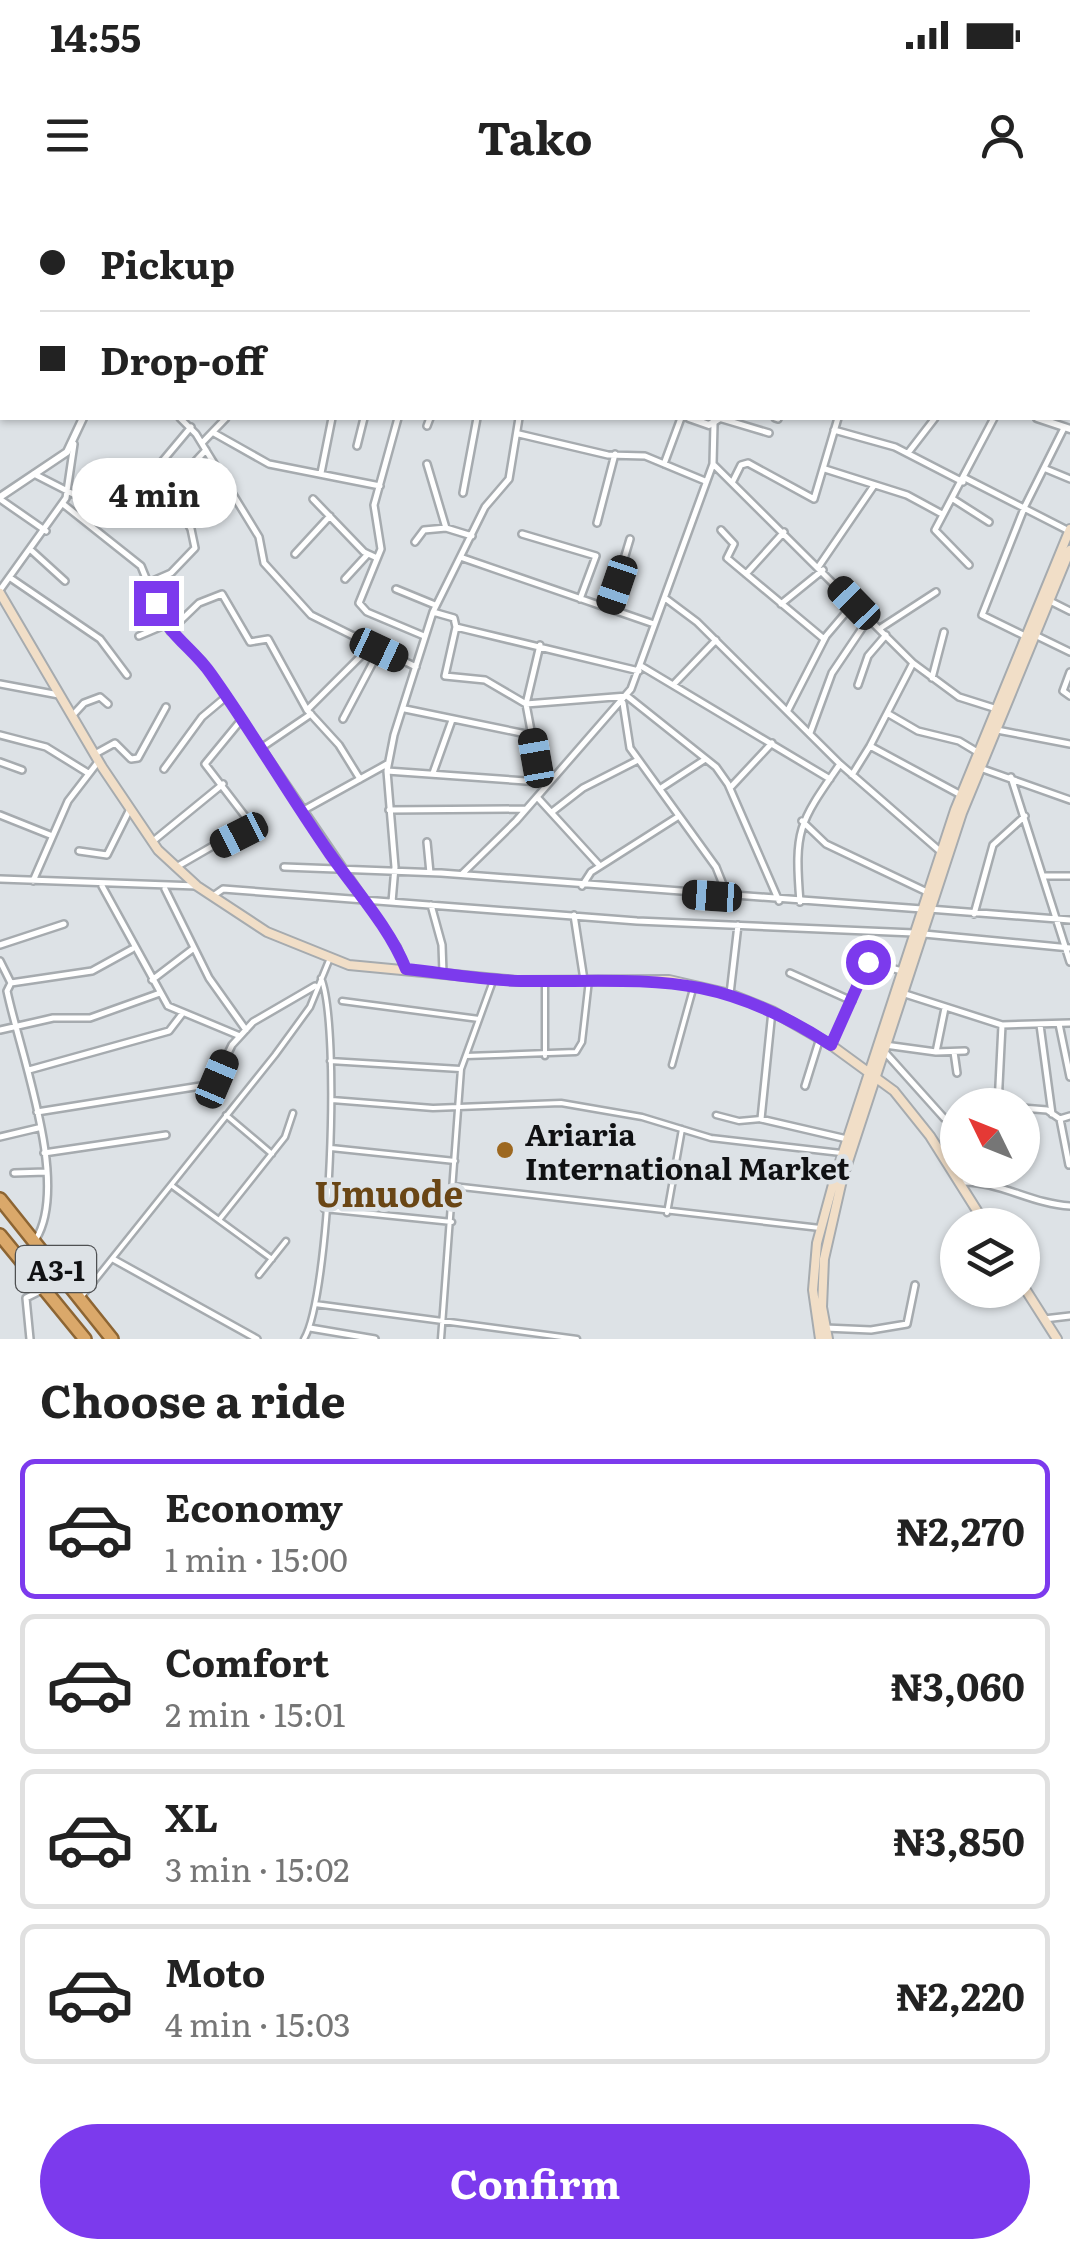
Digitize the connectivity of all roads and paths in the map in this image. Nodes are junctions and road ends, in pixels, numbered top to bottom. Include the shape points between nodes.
1 (82, 420) edge
2 (182, 420) edge
3 (224, 420) edge
4 (332, 420) edge
5 (364, 420) edge
6 (398, 420) edge
7 (430, 420) edge
8 (477, 420) edge
9 (519, 420) edge
10 (680, 420) edge
11 (718, 420) edge
12 (837, 420) edge
13 (933, 420) edge
14 (993, 420) edge
15 (1042, 420) edge
16 (428, 426) dead end
17 (191, 427) junction
18 (1067, 428) edge
19 (834, 430) junction
20 (214, 433) junction
21 (519, 434) junction
22 (769, 434) dead end
23 (74, 444) junction
24 (204, 446) junction
25 (357, 446) dead end
26 (908, 453) junction
27 (616, 454) junction
28 (427, 464) dead end
29 (664, 464) junction
30 (713, 464) junction
31 (825, 469) junction
32 (1046, 469) junction
33 (320, 473) junction
34 (34, 474) junction
35 (178, 480) dead end
36 (964, 480) junction
37 (1070, 480) edge
38 (705, 481) junction
39 (145, 482) dead end
40 (733, 482) junction
41 (382, 486) junction
42 (873, 486) junction
43 (68, 491) junction
44 (463, 493) dead end
45 (0, 498) edge
46 (312, 499) dead end
47 (952, 500) junction
48 (176, 502) dead end
49 (63, 504) junction
50 (1026, 511) junction
51 (944, 515) junction
52 (330, 516) junction
53 (124, 520) dead end
54 (988, 522) dead end
55 (597, 523) dead end
56 (446, 528) junction
57 (721, 530) dead end
58 (1070, 530) edge
59 (46, 531) junction
60 (784, 532) junction
61 (522, 534) dead end
62 (472, 536) junction
63 (630, 539) dead end
64 (415, 542) dead end
65 (1070, 550) edge
66 (32, 551) junction
67 (295, 554) dead end
68 (367, 554) junction
69 (377, 558) junction
70 (462, 558) junction
71 (969, 565) dead end
72 (821, 568) junction
73 (746, 574) junction
74 (12, 578) junction
75 (346, 579) dead end
76 (65, 581) dead end
77 (148, 583) junction
78 (396, 589) dead end
79 (936, 592) dead end
80 (1, 595) edge
81 (665, 598) junction
82 (580, 599) junction
83 (1047, 600) junction
84 (854, 603) junction
85 (781, 604) junction
86 (434, 608) junction
87 (609, 609) junction
88 (1070, 611) edge
89 (868, 618) junction
90 (654, 624) junction
91 (456, 627) junction
92 (167, 628) junction
93 (879, 629) junction
94 (944, 632) dead end
95 (886, 635) junction
96 (140, 636) dead end
97 (424, 636) junction
98 (1031, 636) junction
99 (716, 640) junction
100 (824, 640) junction
101 (540, 645) junction
102 (371, 646) junction
103 (379, 650) junction
104 (1070, 652) edge
105 (913, 663) junction
106 (416, 667) junction
107 (640, 668) junction
108 (1070, 672) edge
109 (127, 675) dead end
110 (932, 678) junction
111 (0, 684) edge
112 (674, 684) junction
113 (858, 685) dead end
114 (59, 695) junction
115 (227, 696) junction
116 (627, 696) junction
117 (1070, 696) edge
118 (622, 702) junction
119 (108, 704) dead end
120 (526, 704) junction
121 (166, 707) dead end
122 (406, 709) junction
123 (788, 710) junction
124 (997, 710) junction
125 (309, 712) junction
126 (888, 713) junction
127 (72, 716) junction
128 (242, 718) junction
129 (343, 720) dead end
130 (452, 720) junction
131 (997, 730) junction
132 (810, 733) junction
133 (0, 735) edge
134 (532, 735) junction
135 (772, 743) junction
136 (1070, 744) edge
137 (870, 746) junction
138 (260, 748) junction
139 (979, 753) junction
140 (97, 758) junction
141 (638, 760) junction
142 (705, 760) junction
143 (0, 762) edge
144 (840, 764) junction
145 (387, 768) junction
146 (980, 768) junction
147 (22, 770) dead end
148 (164, 770) dead end
149 (88, 773) junction
150 (433, 773) junction
151 (852, 774) junction
152 (1011, 777) junction
153 (830, 778) junction
154 (360, 779) junction
155 (540, 782) junction
156 (222, 784) junction
157 (661, 788) junction
158 (730, 788) junction
159 (539, 794) junction
160 (961, 795) junction
161 (1070, 800) edge
162 (130, 809) junction
163 (527, 809) junction
164 (390, 810) junction
165 (301, 812) junction
166 (552, 812) junction
167 (0, 815) edge
168 (679, 816) junction
169 (1024, 816) junction
170 (802, 822) junction
171 (50, 835) junction
172 (152, 842) junction
173 (427, 842) dead end
174 (79, 852) dead end
175 (940, 852) junction
176 (600, 866) junction
177 (176, 867) junction
178 (284, 867) dead end
179 (342, 870) junction
180 (430, 873) junction
181 (394, 874) junction
182 (462, 874) junction
183 (1045, 876) junction
184 (1070, 876) edge
185 (0, 879) edge
186 (34, 881) junction
187 (102, 886) junction
188 (197, 886) junction
189 (582, 886) junction
190 (164, 889) junction
191 (927, 892) junction
192 (213, 896) junction
193 (728, 897) junction
194 (363, 900) junction
195 (780, 901) junction
196 (392, 902) junction
197 (800, 902) junction
198 (430, 905) junction
199 (926, 909) junction
200 (974, 914) junction
201 (574, 915) junction
202 (1059, 920) junction
203 (1070, 920) edge
204 (64, 924) dead end
205 (738, 925) junction
206 (918, 933) junction
207 (0, 945) edge
208 (194, 948) junction
209 (1068, 948) edge
210 (132, 949) junction
211 (330, 958) junction
212 (0, 962) edge
213 (1070, 962) edge
214 (406, 969) junction
215 (902, 971) junction
216 (790, 973) dead end
217 (443, 974) junction
218 (320, 977) junction
219 (494, 978) junction
220 (152, 980) junction
221 (545, 980) junction
222 (587, 980) junction
223 (11, 983) junction
224 (694, 984) junction
225 (315, 986) junction
226 (160, 993) junction
227 (730, 994) junction
228 (902, 994) junction
229 (342, 1001) dead end
230 (852, 1001) junction
231 (945, 1008) junction
232 (772, 1011) junction
233 (182, 1014) junction
234 (479, 1019) junction
235 (1070, 1023) edge
236 (1059, 1024) junction
237 (1002, 1025) junction
238 (1040, 1025) junction
239 (16, 1027) junction
240 (0, 1030) edge
241 (246, 1030) junction
242 (240, 1036) junction
243 (820, 1038) junction
244 (831, 1045) junction
245 (884, 1047) junction
246 (966, 1050) dead end
247 (936, 1052) junction
248 (954, 1052) junction
249 (466, 1056) junction
250 (546, 1056) junction
251 (330, 1061) junction
252 (672, 1065) dead end
253 (461, 1069) junction
254 (29, 1070) junction
255 (872, 1073) junction
256 (957, 1073) dead end
257 (1070, 1078) edge
258 (804, 1086) dead end
259 (999, 1088) edge
260 (332, 1100) junction
261 (460, 1108) junction
262 (37, 1112) junction
263 (1040, 1112) edge
264 (293, 1113) dead end
265 (940, 1113) edge
266 (1052, 1114) junction
267 (226, 1115) junction
268 (716, 1115) dead end
269 (1070, 1116) edge
270 (761, 1119) junction
271 (1060, 1119) junction
272 (38, 1128) junction
273 (682, 1129) junction
274 (166, 1136) dead end
275 (0, 1137) edge
276 (847, 1139) junction
277 (331, 1148) junction
278 (843, 1152) junction
279 (940, 1152) edge
280 (44, 1153) junction
281 (272, 1154) junction
282 (455, 1161) junction
283 (1069, 1166) edge
284 (46, 1172) junction
285 (14, 1173) dead end
286 (171, 1184) junction
287 (453, 1186) junction
288 (998, 1188) edge
289 (0, 1199) edge
290 (1070, 1206) edge
291 (324, 1209) junction
292 (667, 1213) junction
293 (219, 1220) junction
294 (452, 1222) junction
295 (820, 1228) junction
296 (0, 1235) edge
297 (286, 1241) dead end
298 (34, 1242) junction
299 (6, 1253) edge
300 (272, 1258) junction
301 (113, 1259) junction
302 (260, 1275) dead end
303 (915, 1285) dead end
304 (44, 1289) junction
305 (80, 1299) junction
306 (315, 1304) junction
307 (1037, 1308) edge
308 (1070, 1316) edge
309 (1044, 1319) junction
310 (444, 1320) junction
311 (310, 1328) junction
312 (826, 1328) junction
313 (871, 1330) junction
314 (30, 1339) edge
315 (84, 1339) edge
316 (112, 1339) edge
317 (257, 1339) edge
318 (304, 1339) edge
319 (375, 1339) edge
320 (441, 1339) edge
321 (577, 1339) edge
322 (820, 1339) edge
323 (828, 1339) edge
324 (876, 1339) edge
325 (1057, 1339) edge

1 - 23 street
2 - 17 street
3 - 20 street
4 - 33 street
5 - 25 street
6 - 41 street
7 - 16 street
8 - 44 street
9 - 21 street
10 - 29 street
11 - 22 street
11 - 30 street
12 - 19 street
13 - 26 street
14 - 36 street
15 - 18 street
17 - 24 street
17 - 39 street
18 - 32 street
19 - 26 street
19 - 31 street
20 - 24 street
20 - 33 street via 269,464
21 - 27 street
21 - 62 street via 509,478
23 - 34 street
23 - 43 street
24 - 35 street
24 - 102 street via 259,537 270,570 318,622
26 - 36 street
27 - 29 street
27 - 55 street
28 - 56 street
29 - 38 street
30 - 38 street
30 - 40 street
31 - 40 street via 812,500 748,463
31 - 42 street
32 - 37 street
32 - 50 street
33 - 41 street
34 - 43 street
34 - 45 street
36 - 47 street
36 - 50 street
38 - 81 street
40 - 60 street
41 - 69 street via 373,510 382,542
42 - 51 street
42 - 72 street
43 - 49 street
43 - 53 street
45 - 59 street
46 - 52 street
47 - 51 street
47 - 54 street
48 - 77 street via 195,548 170,573
49 - 59 street
49 - 77 street via 141,566
50 - 58 street
50 - 98 street via 982,616
51 - 71 street via 936,533
52 - 67 street
52 - 68 street
56 - 62 street
56 - 64 street via 419,532
57 - 73 street via 734,544 726,556
58 - 83 main road
59 - 66 street
60 - 72 street
60 - 73 street
61 - 82 street via 596,556
62 - 70 street
63 - 87 street
65 - 83 main road
66 - 74 street
66 - 76 street
68 - 69 street
68 - 75 street
69 - 97 street via 360,607
70 - 82 street
70 - 86 street
72 - 84 street
72 - 85 street
73 - 85 street
74 - 80 street
74 - 109 street via 100,640
77 - 92 street
78 - 86 street
79 - 93 street
80 - 114 main road
81 - 90 street
81 - 99 street
82 - 87 street
83 - 88 street
83 - 98 main road
84 - 89 street
84 - 100 street
85 - 100 street
86 - 91 street via 454,618
86 - 97 street
87 - 90 street
89 - 93 street
89 - 132 street via 832,673
90 - 107 street
91 - 101 street
91 - 120 street via 443,674 488,681
92 - 96 street
92 - 115 street
92 - 125 street via 219,593 250,642 268,639
93 - 95 street
94 - 110 street
95 - 105 street
95 - 113 street via 868,656
97 - 106 street
98 - 104 street
98 - 124 main road
98 - 131 main road
99 - 112 street
99 - 123 street
100 - 123 street
101 - 107 street
101 - 120 street
102 - 103 street
102 - 125 street
103 - 106 street
103 - 129 street
105 - 110 street
105 - 126 street
106 - 122 street
107 - 112 street
107 - 116 street
108 - 117 street via 1063,690
110 - 124 street via 959,698
111 - 114 street
112 - 135 street
114 - 127 main road
115 - 128 street
115 - 148 street via 200,719
116 - 118 street
116 - 120 street
116 - 142 street
118 - 141 street via 627,743
118 - 159 street
119 - 127 street via 96,697
120 - 134 street
121 - 140 street via 138,758 116,743
122 - 130 street
122 - 145 street
123 - 132 street
124 - 139 main road
125 - 138 street
125 - 154 street
126 - 137 street
126 - 139 street
127 - 140 main road
128 - 138 street
128 - 156 street via 204,762
130 - 134 street
130 - 150 street
131 - 136 street
131 - 146 main road
132 - 144 street
133 - 149 street via 46,747
134 - 155 street
135 - 153 street
135 - 158 street
137 - 151 street
137 - 160 street
138 - 165 street
139 - 160 main road
140 - 149 street
140 - 162 main road
141 - 157 street
141 - 166 street via 582,788
142 - 157 street
142 - 158 street
143 - 147 street
144 - 151 street
144 - 153 street
145 - 150 street
145 - 154 street
145 - 164 street
146 - 152 street
146 - 199 main road
149 - 171 street
150 - 155 street
151 - 175 street
152 - 161 street
152 - 169 street
153 - 170 street
154 - 165 street
155 - 159 street
156 - 172 street
156 - 177 street via 251,824
157 - 168 street
158 - 195 street
159 - 163 street
159 - 166 street
160 - 175 main road
162 - 172 main road
162 - 174 street via 107,855
163 - 164 street
163 - 182 street
164 - 181 street
165 - 179 street
166 - 176 street
167 - 171 street
168 - 176 street
168 - 193 street via 720,874
169 - 183 street
169 - 200 street via 993,845
170 - 191 street via 826,844
170 - 197 street via 796,850
171 - 186 street
172 - 177 main road
173 - 180 street
175 - 191 main road
176 - 189 street
177 - 188 main road
178 - 179 street
179 - 181 street
179 - 194 street
180 - 181 street
180 - 182 street
181 - 196 street
182 - 189 street
183 - 184 street
183 - 202 street
185 - 186 street
186 - 187 street
187 - 190 street
187 - 210 street
188 - 190 street
188 - 192 main road
189 - 193 street
190 - 208 street
191 - 199 main road
192 - 194 street via 223,889
192 - 211 main road via 267,932
193 - 195 street
194 - 196 street
194 - 214 street
195 - 197 street
196 - 198 street
197 - 199 street
198 - 201 street
198 - 217 street
199 - 200 street
199 - 206 main road
200 - 202 street
201 - 205 street
201 - 222 street
202 - 203 street
202 - 209 street
204 - 207 street
205 - 206 street
205 - 227 street
206 - 209 street
206 - 215 main road
206 - 228 main road
208 - 220 street
208 - 241 street
209 - 213 street
210 - 220 street
210 - 223 street via 92,972
211 - 214 main road
211 - 218 street
212 - 223 street
214 - 217 main road
215 - 230 street via 869,960
215 - 255 main road
216 - 230 street
217 - 219 main road
218 - 225 street
218 - 251 street
219 - 221 main road
219 - 234 street
220 - 226 street
221 - 222 main road
221 - 250 street
222 - 224 main road
222 - 250 street via 580,1049
223 - 239 street
224 - 227 main road
224 - 252 street
225 - 241 street via 264,1012
225 - 267 street via 310,1007
226 - 233 street
226 - 239 street via 90,1018
227 - 232 main road
228 - 231 street
228 - 245 main road
229 - 234 street
230 - 244 street
231 - 237 street
231 - 247 street
232 - 243 main road
232 - 270 street
233 - 242 street
233 - 254 street via 169,1031
234 - 249 street
235 - 236 street
236 - 238 street
236 - 257 street
237 - 238 street
237 - 259 street
238 - 266 street
239 - 240 street
239 - 254 street
241 - 242 street
242 - 262 street via 213,1084
243 - 244 main road
243 - 258 street
244 - 255 main road
245 - 247 street
245 - 255 main road
245 - 265 street
246 - 248 street
247 - 248 street
248 - 256 street
249 - 250 street
249 - 253 street
251 - 253 street
251 - 260 street
253 - 261 street
254 - 262 street
255 - 276 main road
255 - 279 main road via 894,1090
255 - 312 main road via 827,1230
260 - 261 street
260 - 277 street
261 - 273 street via 561,1103
261 - 282 street
262 - 272 street
263 - 266 street
264 - 281 street
266 - 271 street
267 - 281 street
267 - 286 street
268 - 270 street
269 - 271 street
270 - 276 street
271 - 283 street
272 - 275 street
272 - 280 street
273 - 278 street via 743,1143
273 - 292 street
274 - 280 street
276 - 278 main road
277 - 282 street
277 - 291 street
278 - 295 main road
280 - 284 street
281 - 293 street
282 - 287 street
284 - 285 street
284 - 298 street via 49,1201
286 - 293 street
286 - 301 street
287 - 292 street
287 - 294 street
288 - 290 street
289 - 298 highway, A3-1
291 - 294 street
291 - 306 street
292 - 295 street
293 - 300 street
294 - 310 street
295 - 322 main road via 813,1290
296 - 299 highway, A3-1
297 - 300 street
298 - 305 highway, A3-1
299 - 304 highway, A3-1
300 - 302 street
301 - 305 street
301 - 317 street
303 - 313 street via 907,1324
304 - 314 street via 26,1298
304 - 315 highway, A3-1
305 - 316 highway, A3-1
306 - 310 street
306 - 311 street
307 - 309 main road
308 - 309 street
309 - 325 main road
310 - 320 street
310 - 321 street
311 - 318 street
311 - 319 street
312 - 313 street
312 - 323 main road
313 - 324 street

